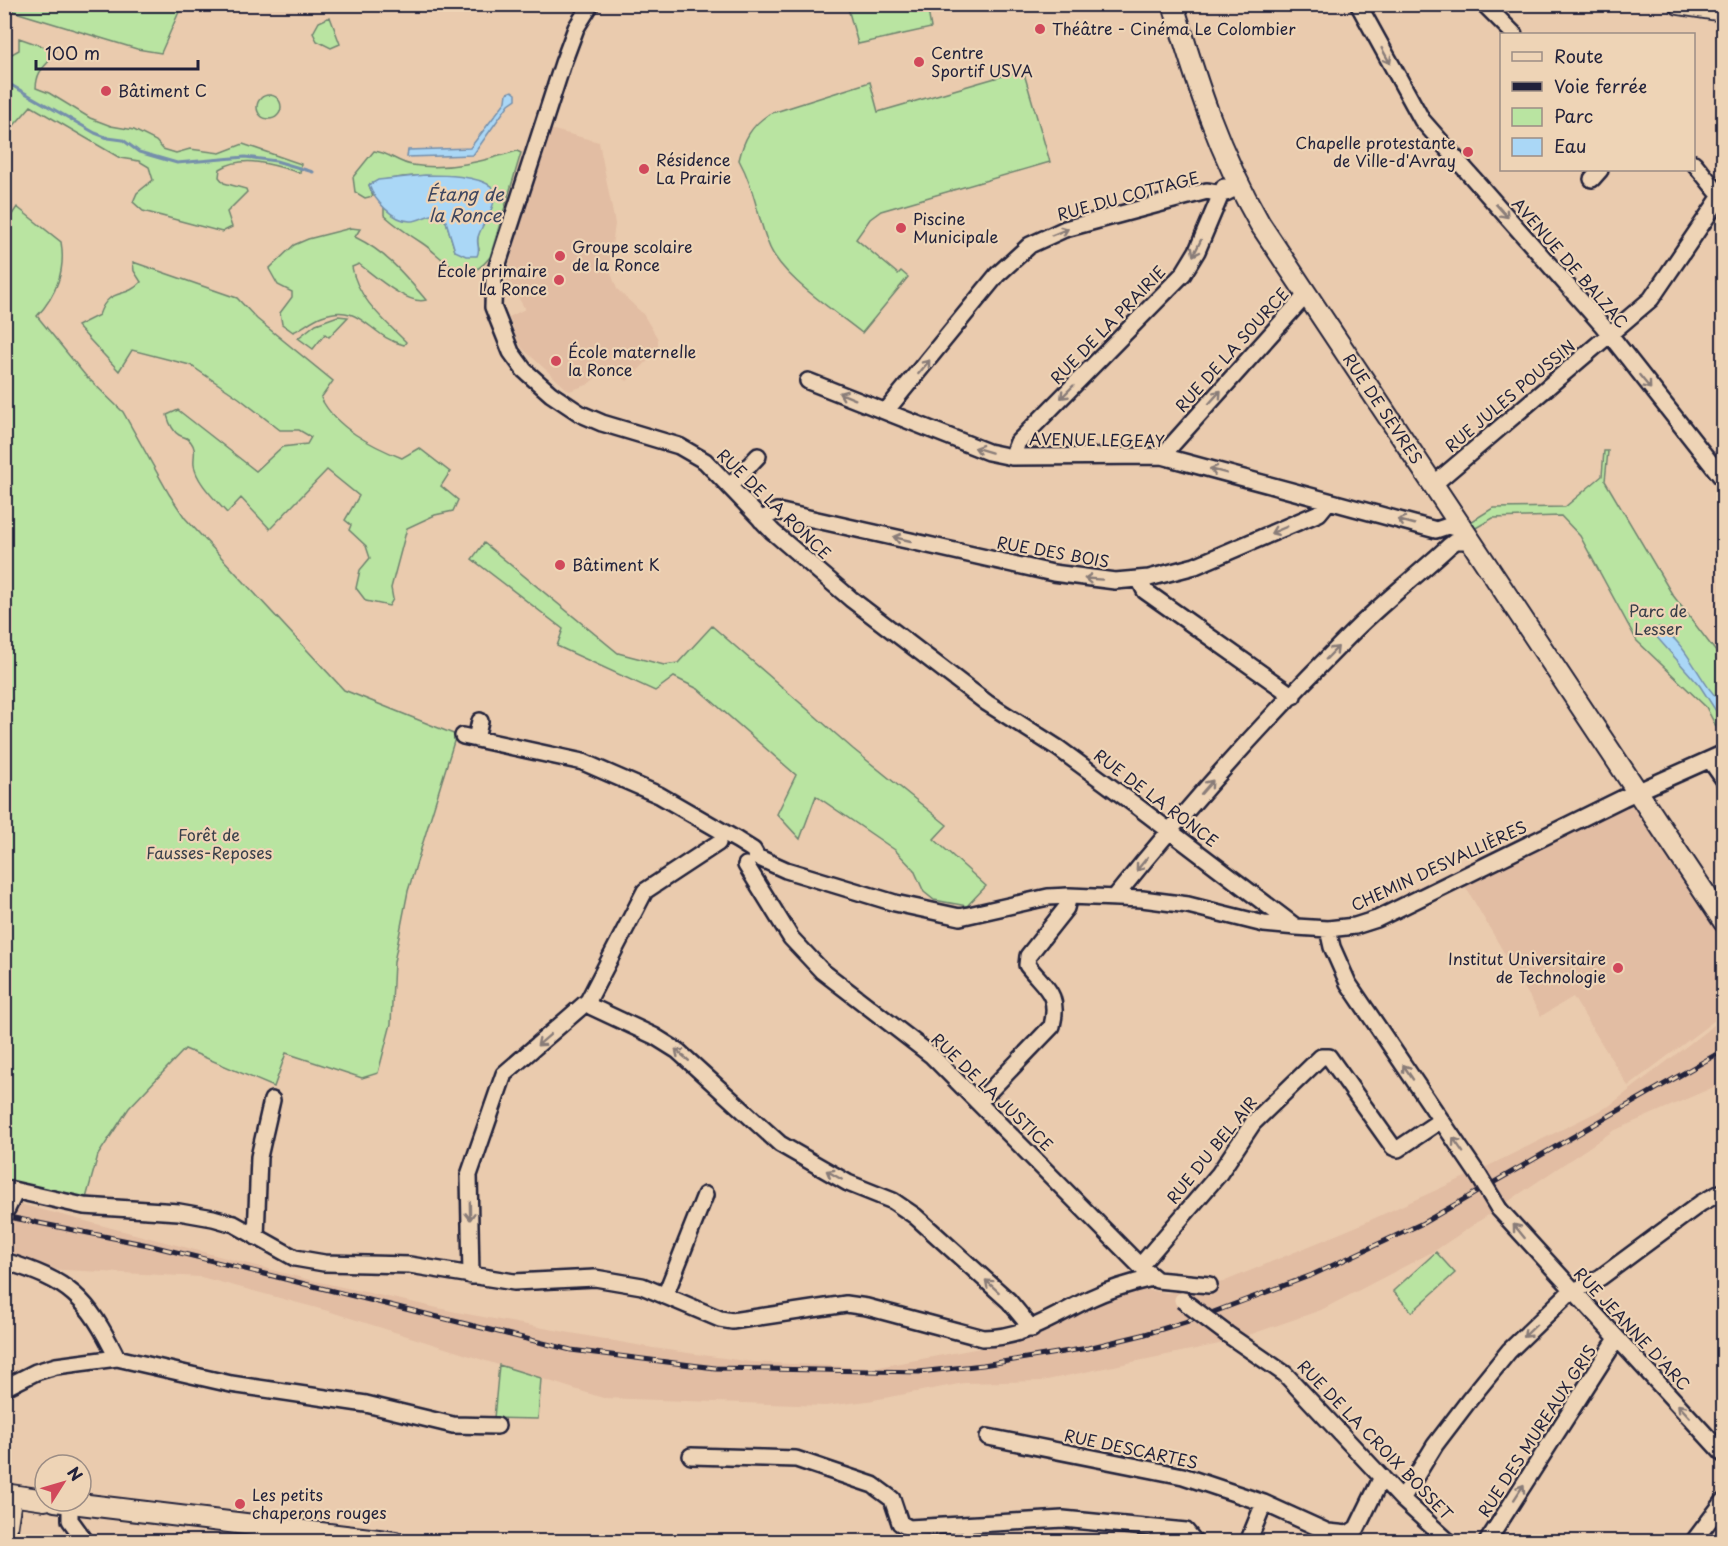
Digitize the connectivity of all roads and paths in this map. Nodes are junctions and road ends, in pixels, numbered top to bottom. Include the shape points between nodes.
1 (591, 4) edge
2 (1173, 4) edge
3 (1358, 4) edge
4 (1484, 4) edge
5 (1679, 4) edge
6 (1724, 10) edge
7 (1513, 33) edge
8 (1695, 163) edge
9 (1237, 185) junction
10 (1219, 194) junction
11 (1722, 198) edge
12 (1306, 295) junction
13 (1610, 335) junction
14 (807, 381) dead end
15 (886, 411) junction
16 (758, 456) dead end
17 (1161, 456) junction
18 (1012, 457) junction
19 (1724, 480) edge
20 (1434, 484) junction
21 (731, 485) junction
22 (1328, 501) junction
23 (761, 520) junction
24 (1462, 530) junction
25 (1139, 579) junction
26 (1293, 696) junction
27 (480, 722) dead end
28 (1717, 756) edge
29 (1724, 780) edge
30 (1638, 792) junction
31 (1169, 831) junction
32 (717, 836) junction
33 (748, 856) junction
34 (1069, 896) junction
35 (1115, 897) junction
36 (1724, 922) edge
37 (1296, 927) junction
38 (1329, 929) junction
39 (588, 1001) junction
40 (272, 1100) dead end
41 (979, 1102) junction
42 (1441, 1120) junction
43 (10, 1190) edge
44 (705, 1195) dead end
45 (1721, 1196) edge
46 (7, 1209) dead end
47 (256, 1237) junction
48 (4, 1261) edge
49 (1140, 1266) junction
50 (471, 1276) junction
51 (1155, 1279) junction
52 (1209, 1285) dead end
53 (1574, 1293) junction
54 (665, 1296) junction
55 (1032, 1329) junction
56 (1616, 1340) junction
57 (117, 1358) junction
58 (4, 1388) edge
59 (496, 1426) dead end
60 (988, 1437) dead end
61 (1724, 1455) edge
62 (691, 1456) dead end
63 (1382, 1477) junction
64 (9, 1495) edge
65 (33, 1498) edge
66 (1402, 1499) junction
67 (1724, 1501) edge
68 (1264, 1503) junction
69 (93, 1506) edge
70 (67, 1513) edge
71 (7, 1542) edge
72 (86, 1542) edge
73 (394, 1542) edge
74 (1195, 1542) edge
75 (1248, 1542) edge
76 (1449, 1542) edge
77 (1487, 1542) edge
78 (1693, 1542) edge

1 - 21 street, RUE DE LA RONCE via 571,43 534,152 494,276 493,307 511,352 551,394 602,423 693,453
2 - 9 main road, RUE DE SÈVRES via 1215,137
3 -> 13 street, AVENUE DE BALZAC via 1422,120
4 - 7 street
5 - 6 main road
8 - 11 street
9 - 10 street, RUE DU COTTAGE via 1226,184
9 - 12 main road, RUE DE SÈVRES
15 -> 10 street, RUE DU COTTAGE via 997,274 1030,245 1065,229 1165,201 1206,191
10 -> 18 street, RUE DE LA PRAIRIE via 1197,251 1183,274 1018,442
11 - 13 street, RUE JULES POUSSIN via 1659,290
17 -> 12 street, RUE DE LA SOURCE
12 - 20 main road, RUE DE SÈVRES
13 -> 19 street, AVENUE DE BALZAC
13 - 20 street, RUE JULES POUSSIN
15 -> 14 street, AVENUE LEGEAY
18 -> 15 street, AVENUE LEGEAY via 988,452
16 - 21 street
17 - 18 street, AVENUE LEGEAY
22 -> 17 street, AVENUE LEGEAY
20 - 24 main road, RUE DE SÈVRES
21 - 23 street, RUE DE LA RONCE
24 -> 22 street, AVENUE LEGEAY via 1448,526 1436,530
22 -> 25 street, RUE DES BOIS via 1319,513 1195,566
25 -> 23 street, RUE DES BOIS via 1081,578 777,511
23 - 31 street, RUE DE LA RONCE via 818,572 950,675 1058,748
26 -> 24 street via 1352,632 1449,546 1463,541
24 - 30 main road, RUE DE SÈVRES
25 - 26 street via 1145,591
31 -> 26 street
27 - 32 street via 470,737 583,762 658,795
28 - 29 street
28 - 30 street, CHEMIN DESVALLIÈRES
30 - 36 main road, RUE DE SÈVRES
30 - 38 street, CHEMIN DESVALLIÈRES via 1377,919
31 -> 35 street
31 - 37 street, RUE DE LA RONCE
32 - 33 street
32 - 39 street via 645,891
33 - 34 street, CHEMIN DESVALLIÈRES via 884,900 960,917
33 - 41 street, RUE DE LA JUSTICE via 791,938 822,971 931,1055
34 - 35 street, CHEMIN DESVALLIÈRES
34 - 41 street via 1066,908 1028,956 1027,965 1053,997 1056,1009 1052,1026
35 - 37 street, CHEMIN DESVALLIÈRES via 1188,905 1264,924
37 - 38 street, CHEMIN DESVALLIÈRES
42 -> 38 street, RUE JEANNE D'ARC via 1348,983 1332,947
39 -> 50 street via 504,1074 469,1175
55 -> 39 street via 1009,1301 915,1216 780,1144 678,1051 592,1007
40 - 47 street via 259,1157
41 - 49 street, RUE DE LA JUSTICE
42 - 49 street, RUE DU BEL AIR via 1398,1149 1393,1148 1329,1057 1320,1057 1252,1123 1219,1174
53 -> 42 street, RUE JEANNE D'ARC, bridge via 1499,1209
43 - 46 street
43 - 47 street via 84,1206 213,1218
44 - 54 street
45 - 53 street
47 - 50 street via 295,1258 324,1263 410,1265
48 - 57 street via 47,1275 82,1300
49 - 51 street, RUE DE LA JUSTICE
50 - 54 street via 514,1282 596,1278 642,1286
51 - 52 street
51 - 55 street via 1090,1298
51 - 63 street, RUE DE LA CROIX BOSSET, bridge via 1286,1374
53 - 56 street, RUE JEANNE D'ARC
53 -> 66 street via 1567,1294 1509,1351 1435,1445
54 - 55 street via 732,1321 846,1304 983,1338
61 -> 56 street, RUE JEANNE D'ARC
77 -> 56 street, RUE DES MUREAUX GRIS
57 - 58 street via 56,1366
57 - 59 street via 238,1385 366,1404 453,1425
60 - 68 street, RUE DESCARTES via 1184,1476
62 - 74 street via 796,1459 873,1485 892,1498 900,1523 909,1528 1063,1519 1186,1532
63 - 66 street, RUE DE LA CROIX BOSSET
63 - 68 street, RUE DESCARTES via 1357,1528 1348,1534 1328,1532
64 - 65 main road
64 - 71 street
66 - 76 street, RUE DE LA CROIX BOSSET
67 - 78 street
68 - 75 street
69 - 73 main road
70 - 72 street

